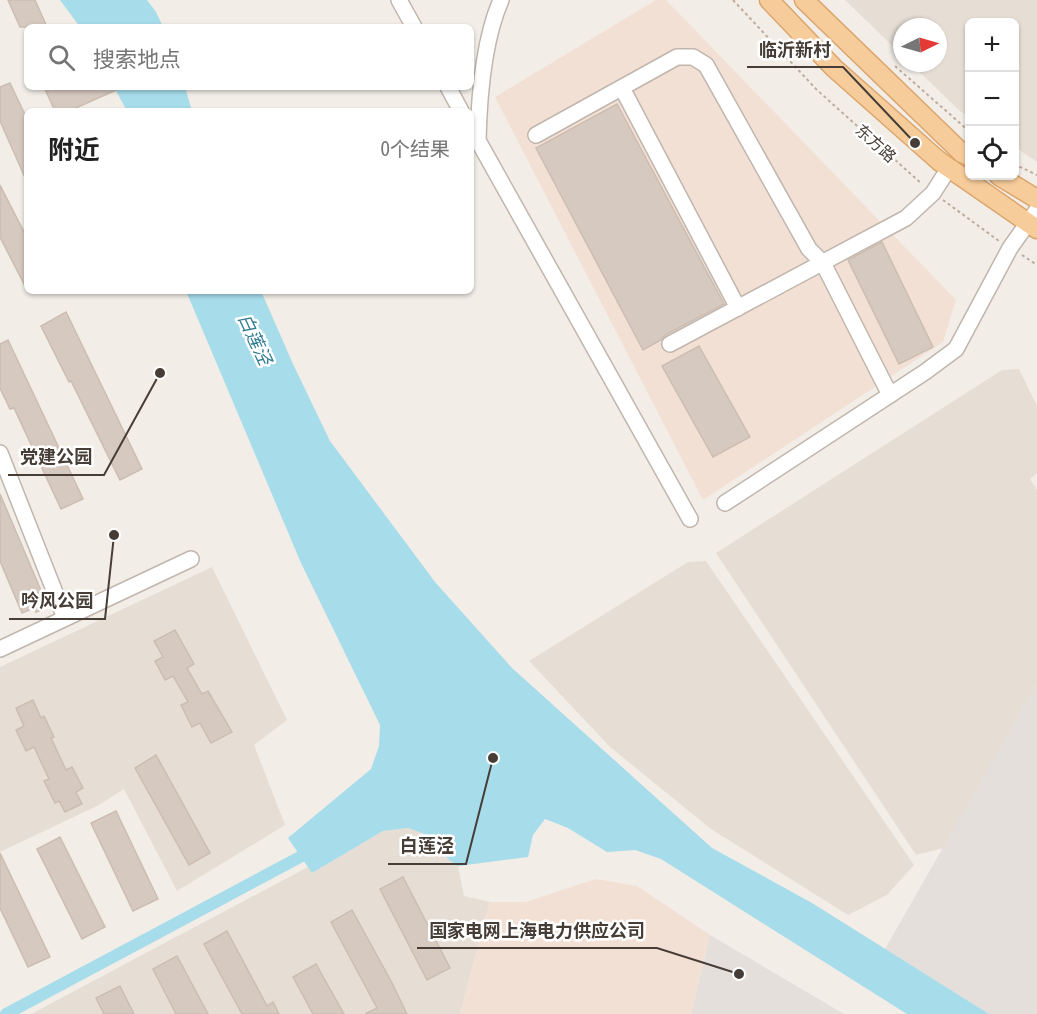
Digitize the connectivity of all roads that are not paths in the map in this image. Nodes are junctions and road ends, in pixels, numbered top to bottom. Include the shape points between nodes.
1 (399, 0) edge
2 (501, 0) edge
3 (769, 0) edge
4 (804, 0) edge
5 (412, 24) edge
6 (621, 88) junction
7 (450, 90) edge
8 (459, 108) edge
9 (474, 134) edge
10 (536, 135) dead end
11 (965, 155) edge
12 (949, 168) junction
13 (1006, 180) edge
14 (1037, 199) edge
15 (1034, 221) edge
16 (823, 263) junction
17 (738, 308) junction
18 (670, 344) dead end
19 (890, 395) junction
20 (0, 453) edge
21 (725, 503) dead end
22 (690, 519) dead end
23 (191, 559) dead end
24 (65, 618) junction
25 (0, 649) edge

1 - 5 street
2 - 9 street via 495,13
3 - 12 main road, 东方路 via 834,68
4 - 11 main road
6 - 10 street
6 - 16 street via 677,57 693,57 706,65 809,249
6 - 17 street
7 - 8 street
9 - 22 street
12 - 15 main road, 东方路
12 - 16 street via 933,193 906,218
13 - 14 main road
15 - 19 street via 1010,248 956,349
16 - 17 street
16 - 19 street
17 - 18 street
19 - 21 street
20 - 24 street
23 - 24 street
24 - 25 street

